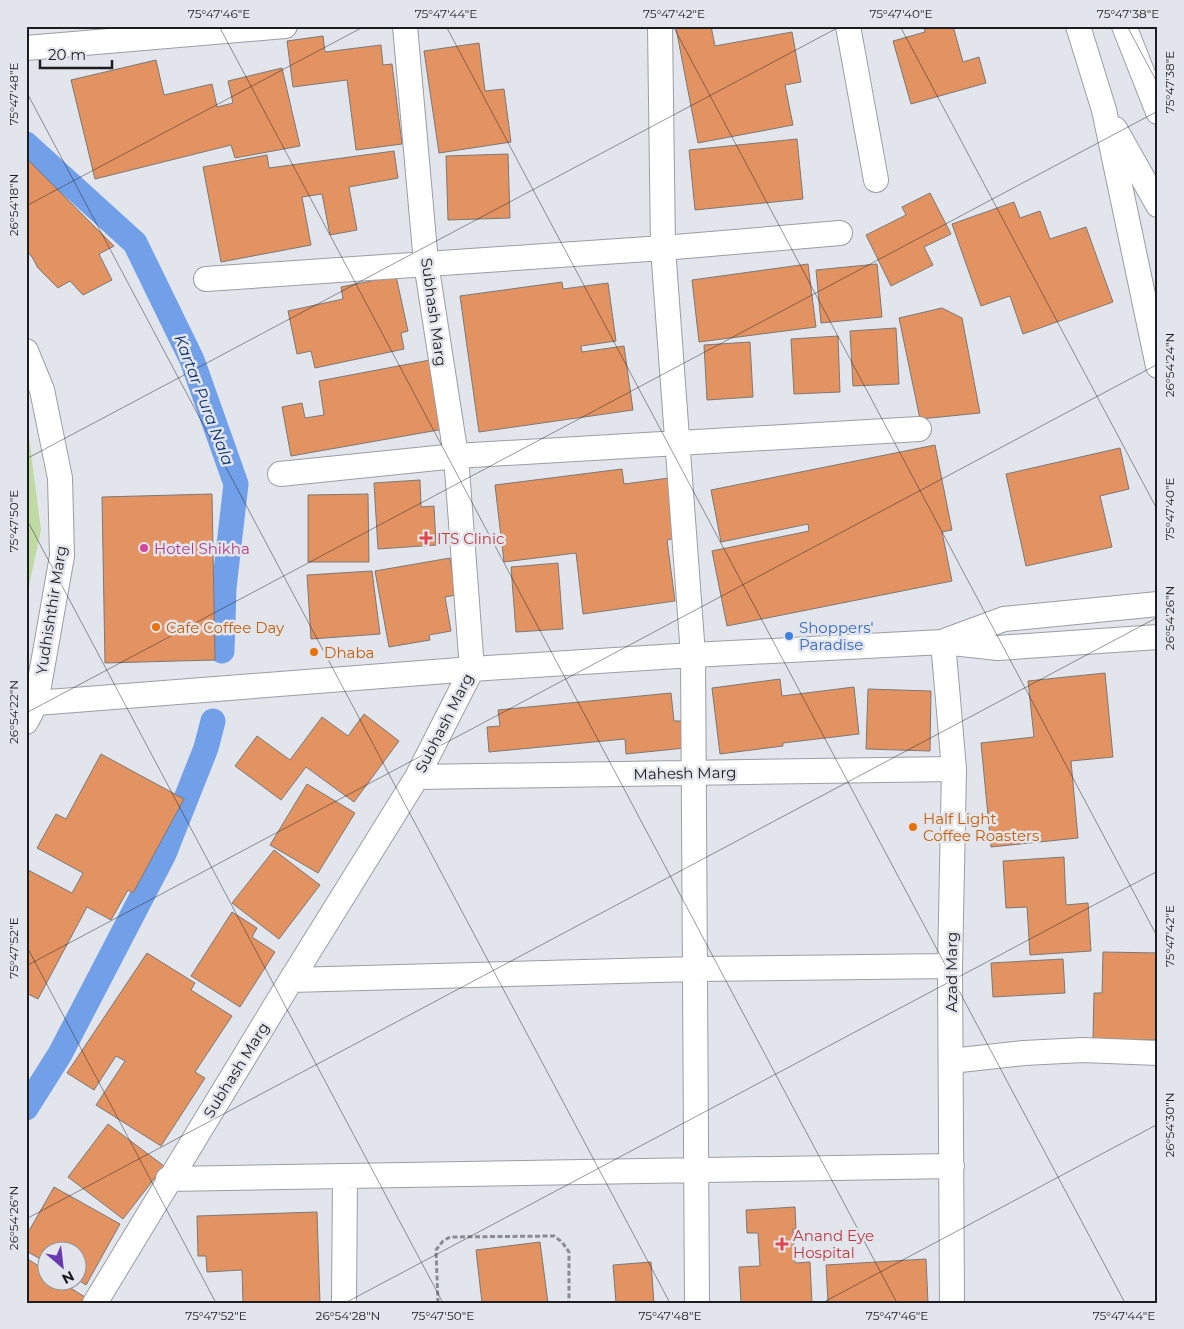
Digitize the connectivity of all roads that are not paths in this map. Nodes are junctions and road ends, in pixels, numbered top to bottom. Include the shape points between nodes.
1 (285, 26) edge
2 (405, 26) edge
3 (660, 26) edge
4 (848, 26) edge
5 (1078, 26) edge
6 (1124, 26) edge
7 (26, 48) edge
8 (1104, 110) junction
9 (1158, 112) edge
10 (876, 180) dead end
11 (1158, 205) edge
12 (840, 233) dead end
13 (663, 248) junction
14 (426, 264) junction
15 (206, 279) dead end
16 (26, 351) edge
17 (1158, 366) edge
18 (919, 429) dead end
19 (676, 442) junction
20 (456, 456) junction
21 (280, 474) dead end
22 (1158, 604) edge
23 (1158, 637) edge
24 (943, 642) junction
25 (692, 655) junction
26 (472, 669) junction
27 (29, 709) edge
28 (954, 769) junction
29 (693, 772) junction
30 (417, 777) junction
31 (950, 966) junction
32 (694, 968) junction
33 (291, 980) junction
34 (1158, 1053) edge
35 (951, 1060) junction
36 (952, 1166) junction
37 (696, 1172) junction
38 (345, 1177) junction
39 (168, 1180) junction
40 (95, 1303) edge
41 (344, 1303) edge
42 (697, 1303) edge
43 (952, 1303) edge

1 - 7 street
2 - 14 street, Subhash Marg
3 - 13 street
4 - 10 street
5 - 8 street
6 - 9 street
8 - 11 street
8 - 17 street
12 - 13 street
13 - 14 street
13 - 19 street
14 - 15 street
14 - 20 street, Subhash Marg
16 - 27 street, Yudhishthir Marg via 42,390 60,478 62,556
18 - 19 street
19 - 20 street
19 - 25 street
20 - 21 street
20 - 26 street, Subhash Marg
22 - 24 street via 1004,619
23 - 24 street via 998,648
24 - 25 street
24 - 28 street, Azad Marg
25 - 26 street
25 - 29 street
26 - 27 street
26 - 30 street, Subhash Marg
28 - 29 street, Mahesh Marg
28 - 31 street, Azad Marg
29 - 30 street, Mahesh Marg
29 - 32 street
30 - 33 street, Subhash Marg
31 - 32 street
31 - 35 street, Azad Marg
32 - 33 street
32 - 37 street
33 - 39 street, Subhash Marg
34 - 35 street via 1084,1050
35 - 36 street, Azad Marg
36 - 37 street
36 - 43 street, Azad Marg
37 - 38 street
37 - 42 street
38 - 39 street
38 - 41 street
39 - 40 street, Subhash Marg

